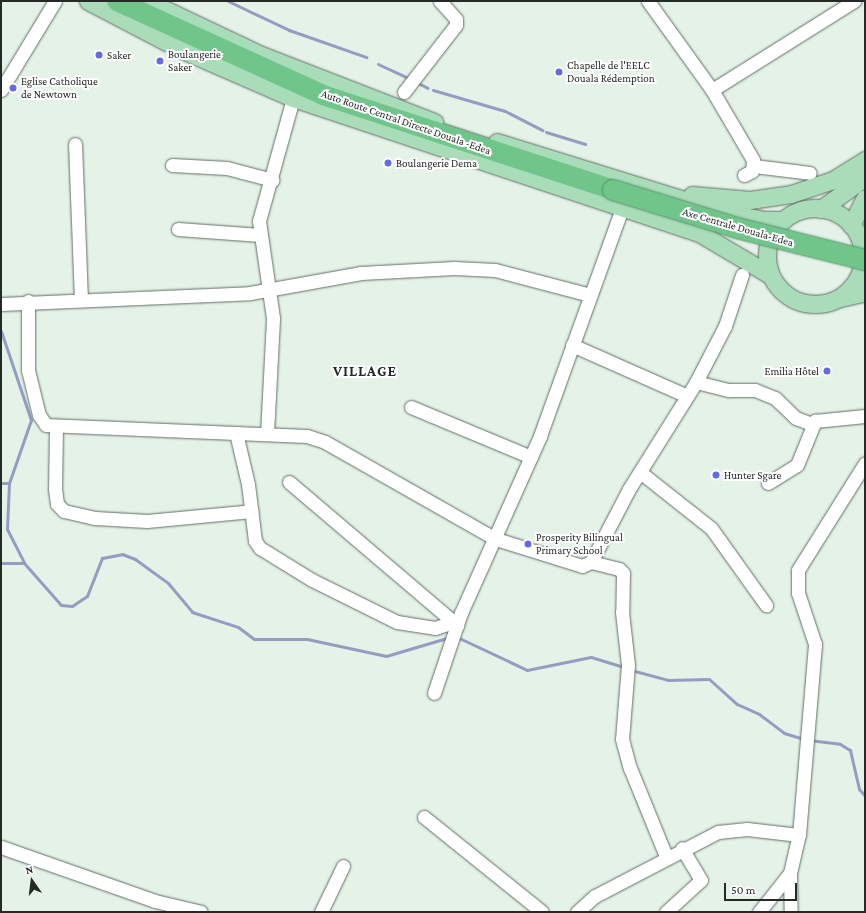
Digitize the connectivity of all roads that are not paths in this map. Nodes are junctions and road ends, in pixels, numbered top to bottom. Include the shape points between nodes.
1 (55, 1) edge
2 (88, 1) edge
3 (117, 1) edge
4 (147, 1) edge
5 (440, 1) edge
6 (854, 1) edge
7 (652, 2) edge
8 (1, 90) edge
9 (712, 90) junction
10 (404, 92) dead end
11 (293, 98) junction
12 (75, 144) dead end
13 (865, 160) edge
14 (172, 165) dead end
15 (754, 166) junction
16 (810, 173) dead end
17 (744, 175) dead end
18 (865, 176) edge
19 (272, 180) junction
20 (613, 190) joint
21 (660, 193) junction
22 (865, 198) edge
23 (622, 208) junction
24 (821, 209) junction
25 (783, 220) junction
26 (178, 229) dead end
27 (857, 231) edge
28 (260, 235) junction
29 (865, 260) edge
30 (742, 275) dead end
31 (770, 275) junction
32 (270, 290) junction
33 (865, 292) edge
34 (590, 295) junction
35 (838, 298) junction
36 (81, 300) junction
37 (28, 301) junction
38 (3, 304) edge
39 (572, 345) junction
40 (696, 382) junction
41 (687, 396) junction
42 (411, 407) dead end
43 (865, 416) edge
44 (812, 424) junction
45 (56, 427) junction
46 (236, 433) junction
47 (267, 434) junction
48 (530, 457) junction
49 (865, 463) edge
50 (640, 472) junction
51 (289, 482) dead end
52 (768, 483) dead end
53 (252, 511) junction
54 (496, 539) junction
55 (591, 562) junction
56 (766, 605) dead end
57 (455, 628) junction
58 (434, 693) dead end
59 (424, 817) dead end
60 (799, 836) junction
61 (1, 847) edge
62 (682, 848) junction
63 (666, 856) junction
64 (344, 866) dead end
65 (790, 873) junction
66 (201, 912) edge
67 (321, 912) edge
68 (542, 912) edge
69 (577, 912) edge
70 (666, 912) edge
71 (759, 912) edge
72 (791, 912) edge

1 - 8 street
2 - 11 main road via 178,48
3 - 20 highway, Auto Route Central Directe Douala -Edea via 323,95
4 - 21 main road via 261,54 434,122
5 - 10 street via 456,19 456,25
6 - 9 street
7 - 9 street
9 - 15 street
11 - 19 street
11 - 23 main road
12 - 36 street
13 - 21 main road via 833,180 791,194 750,200
14 - 19 street via 227,168
15 - 16 street
15 - 17 street
18 - 24 main road
19 - 28 street via 260,211
20 - 29 highway, Axe Centrale Douala-Edea, bridge via 761,235
21 - 25 main road via 743,217
22 - 27 main road
23 - 31 main road via 716,240
23 - 34 street
24 - 25 main road via 801,211
24 - 27 main road via 837,214
25 - 31 main road via 768,245
26 - 28 street
27 - 35 main road via 862,247 861,267 853,285
28 - 32 street
30 - 40 street via 725,326
31 - 35 main road via 782,291 799,301 818,304
32 - 34 street via 361,273 454,268 496,270
32 - 36 street
32 - 47 street via 273,344
33 - 35 main road
34 - 39 street
36 - 37 street
37 - 38 street
37 - 45 street via 28,370 42,421
39 - 41 street
39 - 48 street
40 - 41 street
40 - 44 street via 729,390 755,390 775,398 796,418
41 - 50 street
42 - 48 street
43 - 44 street via 818,420
44 - 52 street via 797,465
45 - 46 street
45 - 53 street via 55,489 57,504 64,511 95,518 147,521
46 - 47 street
46 - 53 street
47 - 54 street via 307,436 325,442
48 - 54 street
49 - 60 street via 798,570 798,593 815,644
50 - 55 street
50 - 56 street via 711,528
51 - 57 street
53 - 57 street via 257,545 312,580 397,622 435,628
54 - 55 street via 582,566
54 - 57 street
55 - 63 street via 620,569 622,573 628,672 622,739 630,768
57 - 58 street
59 - 68 street
60 - 62 street via 732,829
60 - 65 street
61 - 66 street via 155,901
62 - 63 street
62 - 70 street via 701,880
63 - 69 street via 595,896
64 - 67 street
65 - 71 street
65 - 72 street

